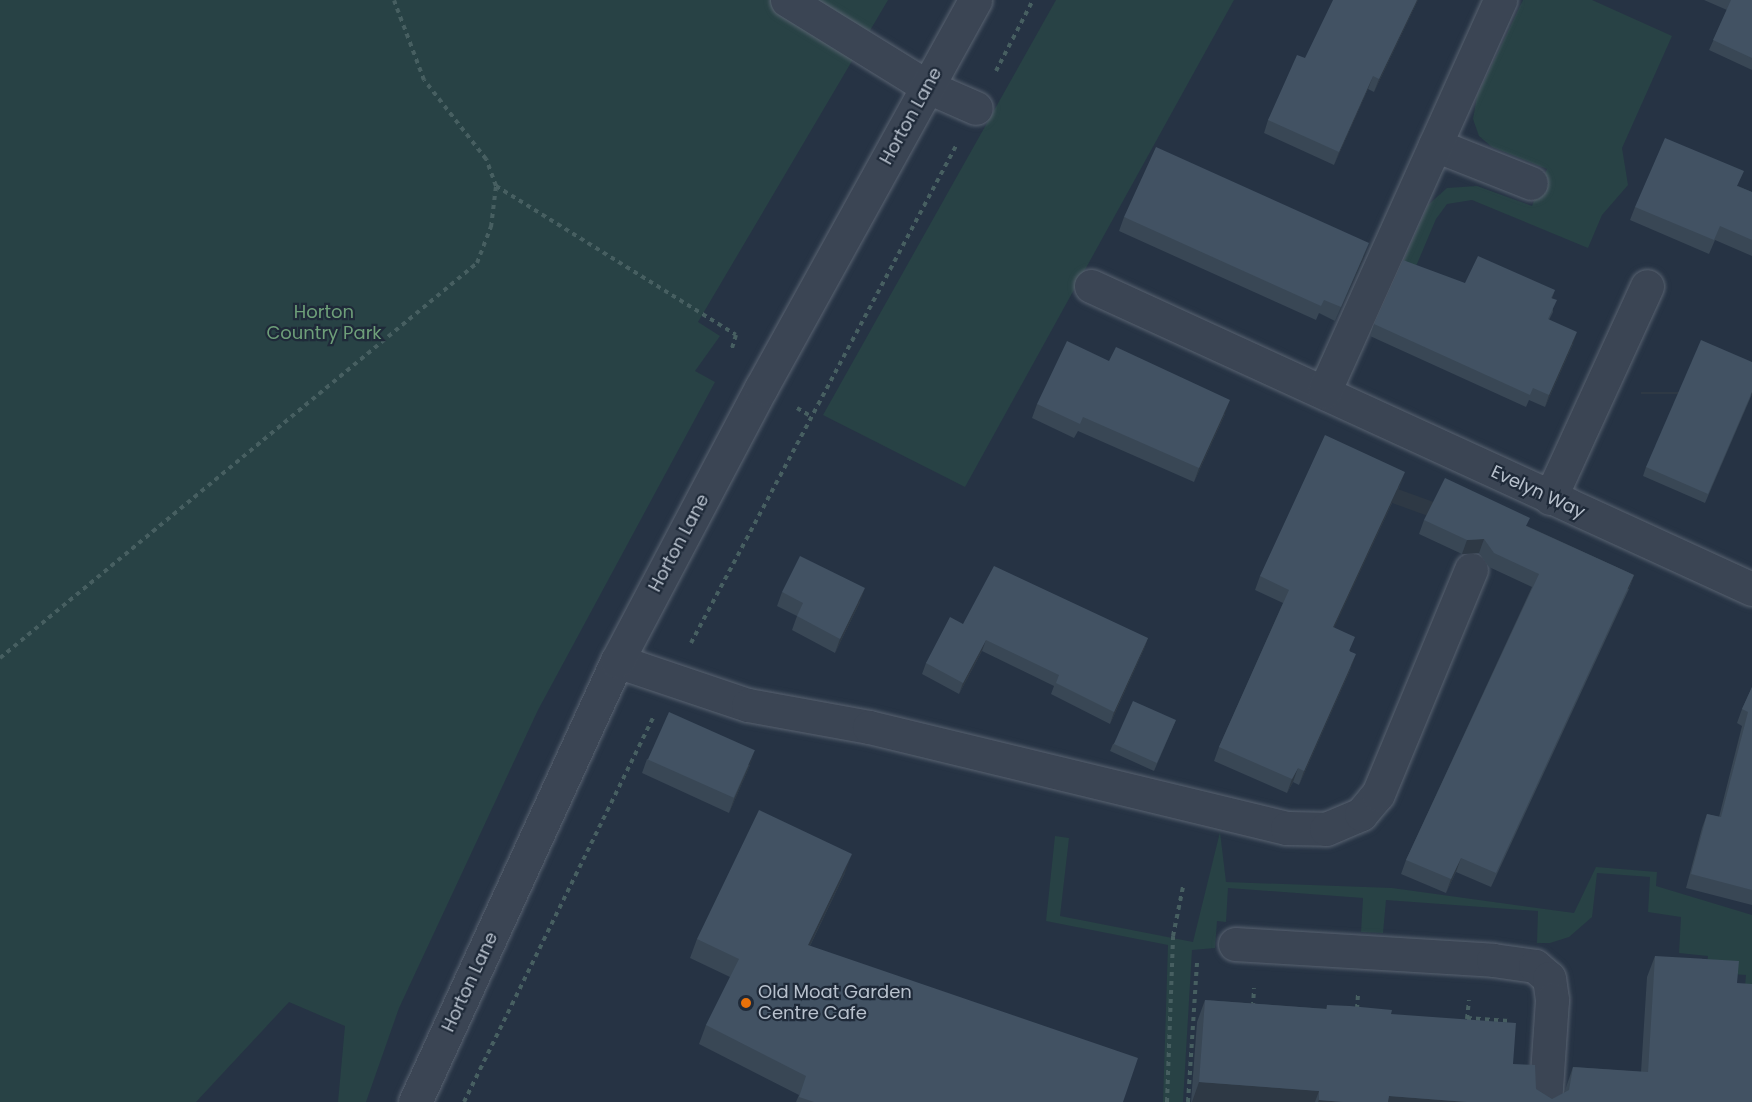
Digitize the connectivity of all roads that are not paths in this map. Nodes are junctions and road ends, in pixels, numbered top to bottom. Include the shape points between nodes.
1 (788, 0) edge
2 (975, 0) edge
3 (1500, 0) edge
4 (928, 87) junction
5 (976, 108) road end
6 (1435, 145) junction
7 (1531, 183) dead end
8 (1091, 286) dead end
9 (1647, 286) dead end
10 (1324, 392) junction
11 (1550, 498) junction
12 (1472, 570) dead end
13 (1752, 589) edge
14 (617, 662) junction
15 (1235, 944) road end
16 (415, 1102) edge
17 (1545, 1102) edge

1 - 4 street
2 - 4 street, Horton Lane
3 - 6 street
4 - 5 street
4 - 14 street, Horton Lane via 761,388
6 - 7 street
6 - 10 street
8 - 10 street, Evelyn Way
9 - 11 street
10 - 11 street, Evelyn Way
11 - 13 street, Evelyn Way
12 - 14 street via 1378,794 1361,814 1326,829 1278,826 869,727 748,705
14 - 16 street, Horton Lane
15 - 17 street via 1525,963 1549,978 1552,1000

